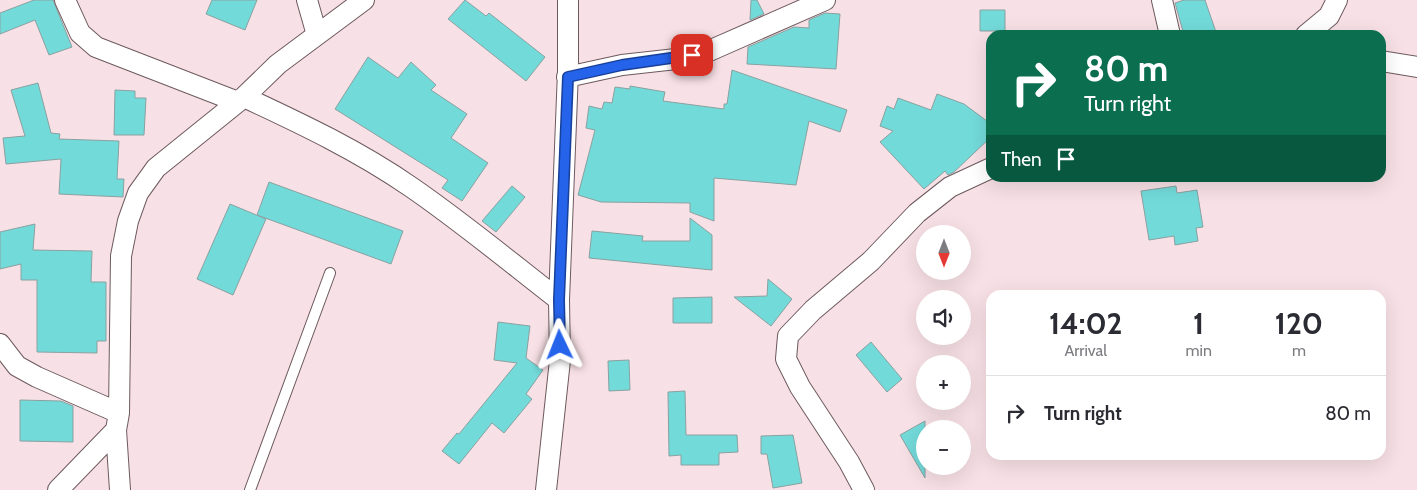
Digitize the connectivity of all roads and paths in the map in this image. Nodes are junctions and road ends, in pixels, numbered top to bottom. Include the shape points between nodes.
1 (65, 0) edge
2 (308, 0) edge
3 (364, 0) edge
4 (568, 0) edge
5 (825, 0) edge
6 (1162, 0) edge
7 (1337, 0) edge
8 (1169, 30) edge
9 (1312, 30) edge
10 (317, 35) junction
11 (1386, 62) edge
12 (1417, 67) edge
13 (568, 77) junction
14 (241, 100) junction
15 (986, 170) edge
16 (330, 273) dead end
17 (559, 300) junction
18 (0, 344) edge
19 (118, 421) junction
20 (58, 490) edge
21 (120, 490) edge
22 (250, 490) edge
23 (546, 490) edge
24 (864, 490) edge

1 - 14 street via 80,33 96,47
2 - 10 street
3 - 10 street
4 - 13 street
5 - 13 street via 709,51
6 - 8 street
7 - 9 street via 1330,16
10 - 14 street via 278,64
11 - 12 street
13 - 17 street
14 - 17 street via 311,128 364,157 411,187
14 - 19 street via 156,168 138,193 121,256
15 - 24 street via 950,187 917,213 871,262 813,310 788,336 786,358 800,387
16 - 22 lane
17 - 23 street via 560,360
18 - 19 street via 17,366
19 - 20 street
19 - 21 street

